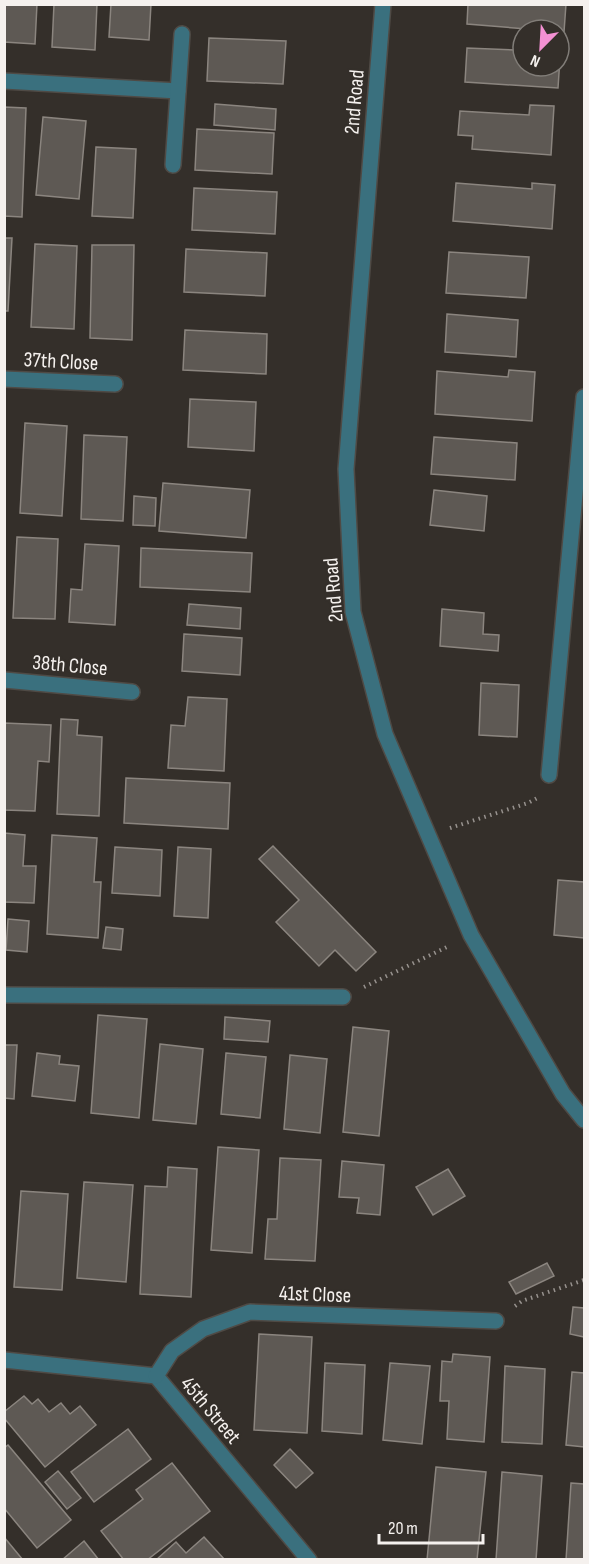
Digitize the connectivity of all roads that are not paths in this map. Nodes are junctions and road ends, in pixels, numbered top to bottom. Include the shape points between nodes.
1 (383, 4) edge
2 (182, 34) dead end
3 (4, 81) edge
4 (178, 91) junction
5 (173, 165) dead end
6 (4, 379) edge
7 (115, 384) dead end
8 (585, 397) edge
9 (4, 680) edge
10 (132, 692) dead end
11 (549, 775) road end
12 (4, 995) edge
13 (343, 997) road end
14 (585, 1120) edge
15 (496, 1321) road end
16 (4, 1360) edge
17 (156, 1376) junction
18 (309, 1560) edge

1 - 14 street, 2nd Road via 346,469 353,612 385,734 471,935 563,1094
2 - 4 street
3 - 4 street
4 - 5 street
6 - 7 street, 37th Close
8 - 11 street
9 - 10 street, 38th Close
12 - 13 street
15 - 17 street, 41st Close via 250,1312 202,1329 172,1351
16 - 17 street, 45th Street
17 - 18 street, 45th Street

